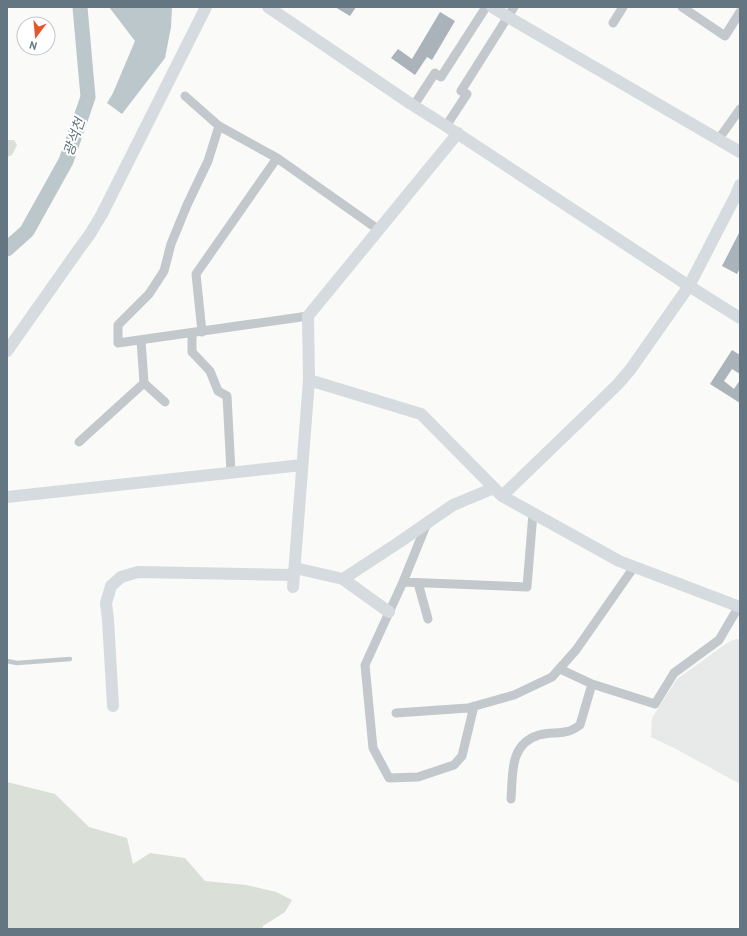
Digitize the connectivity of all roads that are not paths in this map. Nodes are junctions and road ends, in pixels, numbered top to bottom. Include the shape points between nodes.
1 (206, 7) edge
2 (268, 7) edge
3 (486, 7) edge
4 (492, 7) edge
5 (623, 7) edge
6 (682, 7) edge
7 (511, 12) edge
8 (740, 12) edge
9 (613, 23) dead end
10 (185, 96) dead end
11 (414, 105) junction
12 (740, 109) edge
13 (218, 126) junction
14 (446, 126) junction
15 (458, 133) junction
16 (718, 140) junction
17 (740, 152) edge
18 (277, 158) junction
19 (740, 185) edge
20 (379, 230) junction
21 (689, 286) junction
22 (308, 316) junction
23 (740, 318) edge
24 (202, 332) junction
25 (192, 333) junction
26 (141, 340) junction
27 (7, 351) edge
28 (309, 380) junction
29 (144, 383) junction
30 (165, 402) dead end
31 (79, 442) dead end
32 (302, 465) junction
33 (230, 472) junction
34 (498, 492) junction
35 (7, 497) edge
36 (533, 513) junction
37 (427, 523) junction
38 (634, 567) junction
39 (294, 577) junction
40 (343, 578) junction
41 (403, 582) junction
42 (418, 583) junction
43 (739, 607) edge
44 (389, 612) junction
45 (428, 619) dead end
46 (70, 658) dead end
47 (7, 661) edge
48 (560, 669) junction
49 (592, 684) junction
50 (113, 706) dead end
51 (474, 706) junction
52 (396, 713) dead end
53 (510, 800) dead end

1 - 27 street via 102,214
2 - 11 street
3 - 11 street via 441,77 436,73
4 - 7 street
5 - 9 street
6 - 8 street via 725,36
7 - 14 street via 461,91 466,94
7 - 16 street
10 - 13 street
11 - 14 street
12 - 16 street
13 - 18 street
13 - 26 street via 208,162 171,244 164,271 149,294 118,326 118,343
14 - 15 street
15 - 20 street
15 - 21 street
16 - 17 street
18 - 20 street
18 - 24 street via 196,274
19 - 21 street
20 - 22 street
21 - 23 street
21 - 34 street via 618,384
22 - 24 street
22 - 28 street
24 - 25 street
25 - 26 street
25 - 33 street via 192,352 210,371 218,390 227,396
26 - 29 street
28 - 32 street
28 - 34 street via 420,414
29 - 30 street
29 - 31 street
32 - 33 street
32 - 39 street
33 - 35 street
34 - 36 street
34 - 37 street via 453,505
36 - 38 street
36 - 42 street via 527,587
37 - 40 street
37 - 41 street
38 - 43 street
38 - 48 street
39 - 40 street
39 - 50 street via 138,572 120,577 111,586 106,603
40 - 44 street
41 - 42 street
41 - 44 street
42 - 45 street
43 - 49 street via 720,640 674,673 655,704
44 - 51 street via 365,665 373,748 390,778 418,777 454,765 462,756
46 - 47 lane via 17,663
48 - 49 street
48 - 51 street via 552,678 514,695
49 - 53 street via 580,725 570,731 539,735 526,741 517,751 513,763
51 - 52 street

